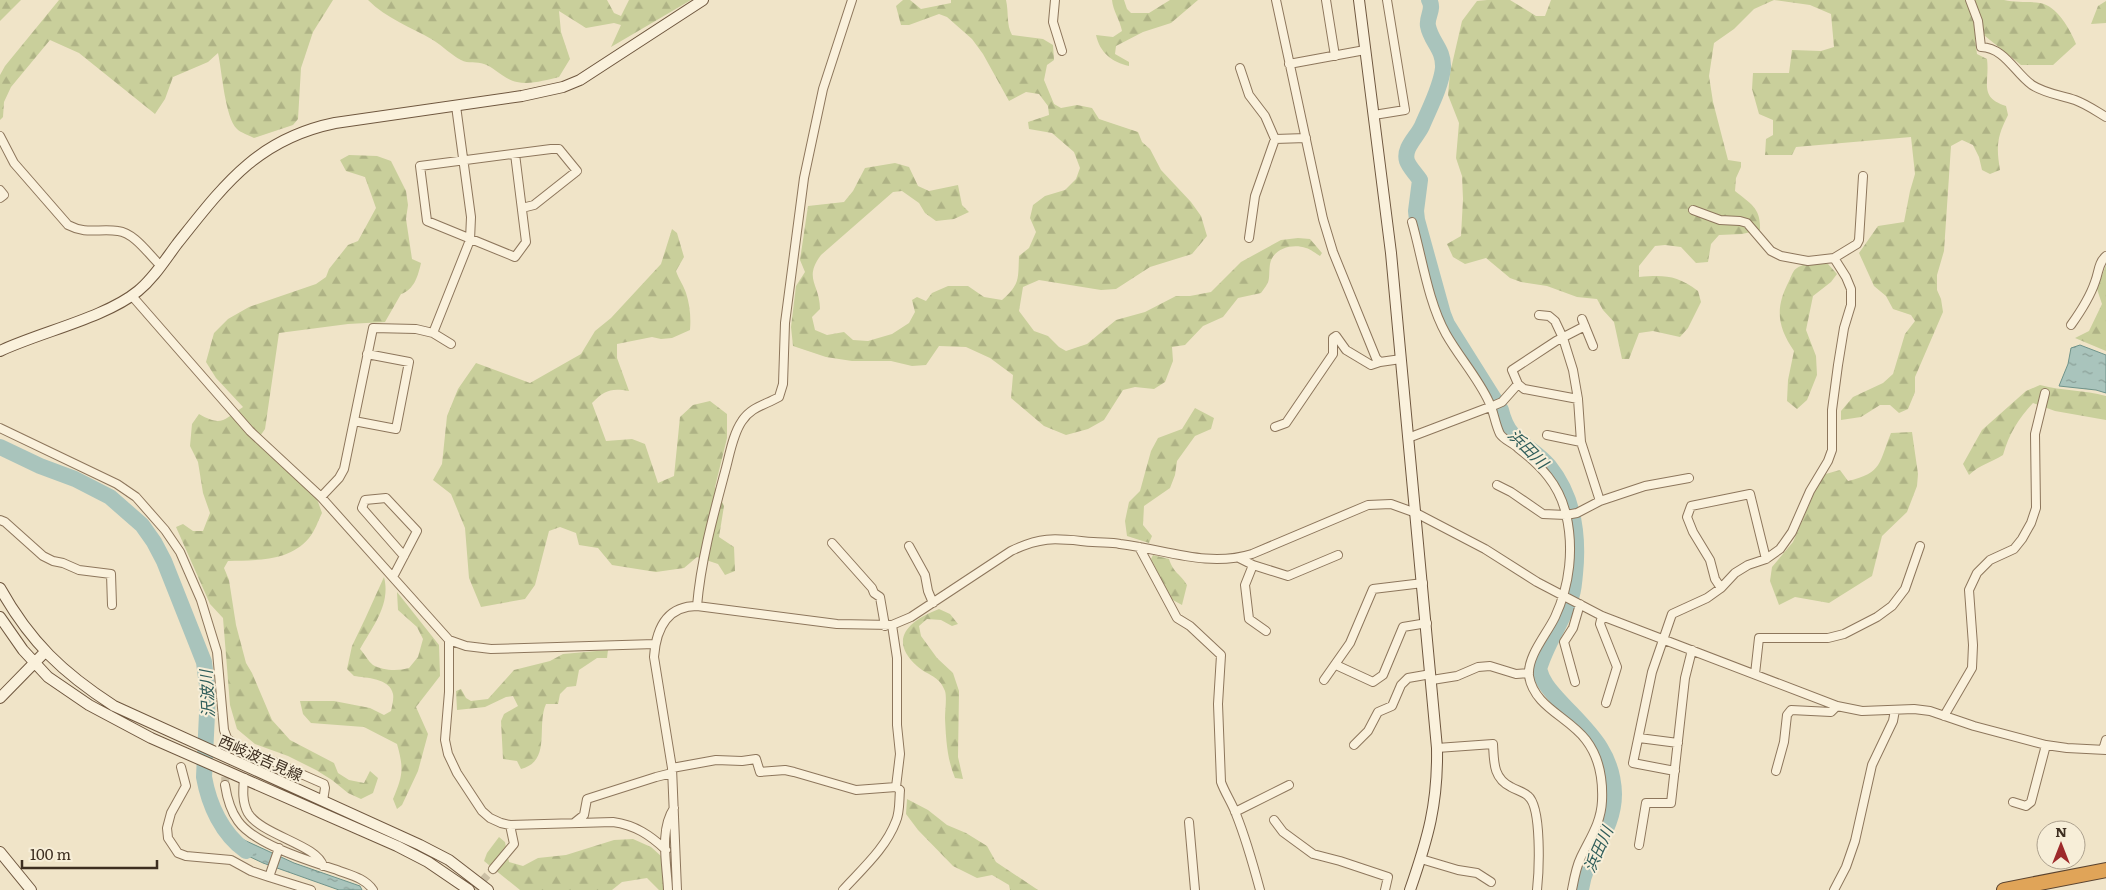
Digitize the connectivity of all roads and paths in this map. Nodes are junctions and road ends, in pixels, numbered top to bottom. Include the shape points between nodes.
1 (703, 0) edge
2 (852, 0) edge
3 (1055, 0) edge
4 (1276, 0) edge
5 (1326, 0) edge
6 (1359, 0) edge
7 (1387, 0) edge
8 (1970, 0) edge
9 (1365, 50) junction
10 (1062, 52) dead end
11 (1335, 56) junction
12 (1290, 64) junction
13 (1240, 68) dead end
14 (456, 106) junction
15 (1374, 115) junction
16 (2106, 117) edge
17 (0, 136) edge
18 (1306, 138) junction
19 (1275, 139) junction
20 (515, 154) junction
21 (463, 160) junction
22 (1863, 176) dead end
23 (0, 190) edge
24 (0, 198) edge
25 (522, 208) junction
26 (1693, 210) dead end
27 (1412, 222) dead end
28 (1249, 238) dead end
29 (470, 240) junction
30 (2106, 256) edge
31 (1834, 258) junction
32 (161, 266) junction
33 (132, 296) junction
34 (1539, 314) dead end
35 (2071, 325) dead end
36 (433, 333) junction
37 (1563, 338) junction
38 (451, 344) dead end
39 (1594, 346) dead end
40 (0, 351) edge
41 (367, 354) junction
42 (1401, 360) junction
43 (1380, 362) junction
44 (1518, 384) junction
45 (2045, 393) dead end
46 (1578, 399) junction
47 (1496, 405) junction
48 (354, 421) junction
49 (1274, 427) dead end
50 (0, 428) edge
51 (1547, 435) dead end
52 (1408, 438) junction
53 (1581, 442) junction
54 (1689, 478) dead end
55 (1497, 486) dead end
56 (321, 497) junction
57 (1600, 501) junction
58 (1416, 513) junction
59 (1571, 514) junction
60 (0, 520) edge
61 (832, 543) dead end
62 (909, 546) dead end
63 (1920, 546) dead end
64 (1139, 547) junction
65 (1338, 555) dead end
66 (404, 556) junction
67 (1239, 558) junction
68 (1766, 559) junction
69 (1253, 565) junction
70 (393, 577) junction
71 (1423, 583) junction
72 (0, 588) edge
73 (1721, 588) junction
74 (1564, 596) junction
75 (933, 603) junction
76 (1578, 603) junction
77 (112, 605) dead end
78 (697, 606) junction
79 (1602, 616) junction
80 (0, 617) edge
81 (1427, 623) junction
82 (888, 625) junction
83 (1266, 632) dead end
84 (1662, 639) junction
85 (449, 640) junction
86 (655, 644) junction
87 (1692, 650) junction
88 (46, 652) junction
89 (35, 663) junction
90 (1336, 665) junction
91 (1529, 674) junction
92 (1755, 674) junction
93 (1431, 677) junction
94 (1324, 680) dead end
95 (1575, 682) dead end
96 (0, 698) edge
97 (1606, 703) dead end
98 (1837, 706) junction
99 (1895, 710) junction
100 (1944, 716) junction
101 (1639, 738) junction
102 (2106, 740) edge
103 (1678, 743) junction
104 (1354, 745) dead end
105 (2046, 745) junction
106 (1437, 748) junction
107 (2105, 750) edge
108 (181, 767) dead end
109 (672, 771) junction
110 (1675, 771) junction
111 (1776, 771) dead end
112 (244, 778) junction
113 (225, 785) tunnel mouth
114 (1289, 785) dead end
115 (896, 787) junction
116 (323, 801) junction
117 (2013, 802) dead end
118 (674, 808) junction
119 (1235, 812) junction
120 (1274, 820) dead end
121 (1189, 822) dead end
122 (510, 824) junction
123 (574, 824) junction
124 (1639, 845) dead end
125 (278, 850) junction
126 (666, 850) junction
127 (0, 852) edge
128 (1421, 859) junction
129 (323, 866) junction
130 (493, 869) tunnel mouth
131 (2106, 870) edge
132 (269, 876) junction
133 (1491, 882) dead end
134 (31, 890) edge
135 (311, 890) edge
136 (373, 890) edge
137 (469, 890) edge
138 (488, 890) edge
139 (668, 890) edge
140 (677, 890) edge
141 (844, 890) edge
142 (1194, 890) edge
143 (1260, 890) edge
144 (1386, 890) edge
145 (1410, 890) edge
146 (1537, 890) edge
147 (1572, 890) edge
148 (1834, 890) edge
149 (2004, 890) edge

1 - 14 street via 580,80 540,93
2 - 78 street via 823,89 804,178 785,323 784,384 779,396 751,410 741,422 714,510
3 - 10 street via 1052,22
4 - 12 street
5 - 11 street
6 - 9 street
7 - 15 street via 1405,110
8 - 16 street via 1978,21 1981,47 1998,51 2030,84 2074,100
9 - 11 street
9 - 15 street
11 - 12 street
12 - 18 street
13 - 19 street via 1248,95 1265,116
14 - 21 street
14 - 32 street via 335,123 280,142 230,179
15 - 42 street
17 - 32 street via 14,162 68,224 78,230 119,231 129,235
18 - 19 street
18 - 43 street via 1333,252 1372,352
19 - 28 street via 1255,196
20 - 21 street
20 - 25 street
20 - 25 street via 559,149 577,171 534,205
21 - 29 street via 471,217
21 - 29 street via 420,166 427,221
22 - 31 street via 1859,240
23 - 24 street via 4,195
25 - 29 street via 526,242 515,257
26 - 31 street via 1720,220 1748,223 1771,251 1781,256 1808,261
27 - 47 street via 1439,320
29 - 36 street
30 - 35 street via 2101,260 2084,306
31 - 68 street via 1851,289 1852,305 1844,328 1832,410 1832,450 1792,532
32 - 33 street
33 - 40 street
33 - 56 street via 250,431
34 - 37 street via 1555,321
36 - 38 street
36 - 41 street via 416,329 373,328
37 - 39 street via 1584,323
37 - 44 street via 1512,370
37 - 46 street
41 - 48 street
41 - 48 street via 409,362 396,429
42 - 43 street
42 - 52 street
43 - 49 street via 1371,365 1346,350 1336,336 1333,338 1333,354 1286,423
44 - 46 street via 1524,389
44 - 47 street
45 - 100 street via 2035,434 2036,508 2031,523 2014,549 1990,560 1977,573 1970,590 1972,668
46 - 53 street
47 - 52 street
47 - 59 street via 1500,434 1536,462 1555,484
48 - 56 street via 344,469
50 - 116 street via 117,484 150,511 180,552 201,600 216,652 227,738 235,745 324,784
51 - 53 street
52 - 58 street
53 - 57 street
54 - 57 street via 1645,486
55 - 59 street via 1543,514
56 - 70 street
57 - 59 street
58 - 67 street via 1391,504 1368,505
58 - 71 street
58 - 74 street
59 - 74 street via 1568,580
60 - 77 street via 53,561 79,570 111,574
61 - 82 street via 880,597
62 - 75 street via 925,575
63 - 92 street via 1905,589 1892,606 1858,628 1828,638 1759,638
64 - 67 street via 1211,560
64 - 75 street via 1067,539 1029,543 1011,551
64 - 119 street via 1177,618 1221,655 1218,704 1220,771 1224,793
65 - 69 street via 1288,576
66 - 66 street via 417,531 386,498 365,500 362,508
66 - 70 street
67 - 69 street
68 - 73 street via 1735,573
68 - 73 street via 1750,494 1691,506 1688,517 1693,532 1710,560
69 - 83 street via 1245,585 1249,619
70 - 85 street
71 - 81 street
71 - 90 street via 1373,589 1350,643
72 - 88 street, 西岐波吉見線
73 - 84 street via 1672,614
74 - 76 street
74 - 91 street via 1530,664
75 - 82 street via 911,617
76 - 79 street
76 - 95 street via 1573,628 1564,642
78 - 82 street via 837,624
78 - 86 street via 686,606 666,619
79 - 84 street
79 - 97 street via 1600,624 1617,668
80 - 89 street, 西岐波吉見線
81 - 90 street via 1402,628 1382,674 1372,682
81 - 93 street
82 - 115 street via 897,658 900,754
84 - 87 street
84 - 101 street
85 - 86 street via 491,649
85 - 122 street via 445,740 448,754 482,811 490,818
86 - 109 street via 654,658
87 - 92 street
87 - 103 street via 1685,678
88 - 89 street
88 - 116 street, 西岐波吉見線 via 79,684 114,706
89 - 96 street
89 - 112 street, 西岐波吉見線 via 48,677 89,705 151,738
90 - 94 street
91 - 93 street via 1516,674 1490,666 1478,667 1457,676
91 - 147 street via 1544,704 1585,738 1601,776 1602,811 1575,872
92 - 98 street
93 - 104 street via 1408,678 1397,693 1396,702 1378,712 1368,731
93 - 106 street
98 - 99 street via 1862,711
98 - 111 street via 1831,712 1791,710
99 - 100 street via 1930,711
99 - 148 street via 1872,765 1855,841
100 - 105 street
101 - 103 street
101 - 110 street via 1633,763
102 - 107 street
103 - 110 street
105 - 107 street
105 - 117 street via 2031,802 2026,806
106 - 128 street via 1434,811
106 - 146 street via 1493,744 1494,768 1499,778 1529,796 1534,806 1538,835
108 - 132 street via 186,786 171,813 167,828 172,846 186,856 232,860 251,871
109 - 115 street via 716,760 756,759 760,772 785,770 856,790
109 - 118 street
109 - 123 street via 587,799 584,815
110 - 124 street via 1671,803 1646,803
112 - 129 street via 243,794 248,813 262,826 312,852 322,860
112 - 137 street, 西岐波吉見線 via 398,846
113 - 125 street via 228,804 244,828
114 - 119 street
115 - 141 street via 900,790 899,810 890,833
116 - 138 street, 西岐波吉見線 via 427,848 449,860
118 - 126 street via 666,828
118 - 140 street
119 - 143 street
120 - 144 street via 1283,832 1313,854 1388,877
121 - 142 street
122 - 123 street
122 - 130 street via 514,844
123 - 126 street via 626,824 648,834
125 - 129 street
125 - 132 street
126 - 139 street
127 - 134 street
128 - 133 street via 1477,873
128 - 145 street
129 - 136 street via 358,878
131 - 149 highway
132 - 135 street

